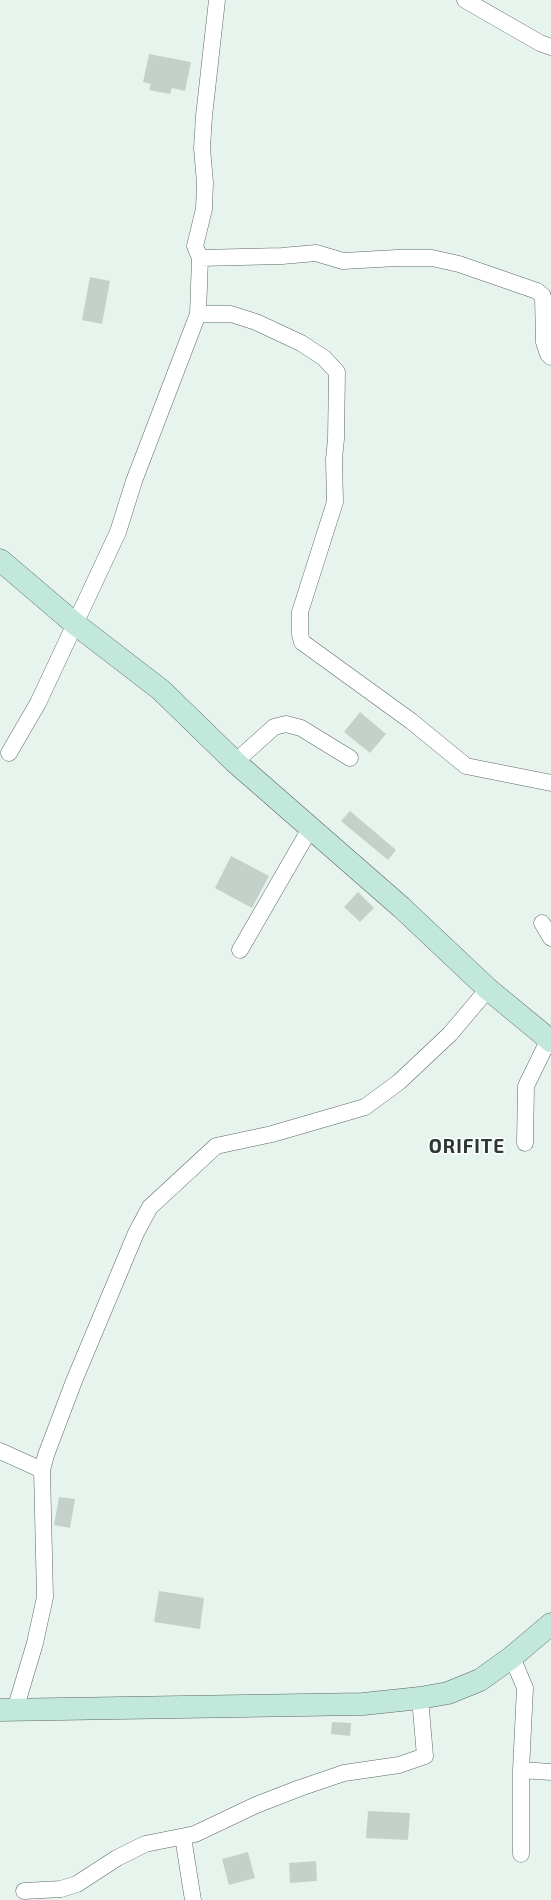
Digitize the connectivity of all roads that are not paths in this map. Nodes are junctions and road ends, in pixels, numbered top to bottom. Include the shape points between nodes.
1 (217, 0) edge
2 (466, 0) edge
3 (551, 46) edge
4 (200, 258) junction
5 (198, 314) junction
6 (551, 357) edge
7 (0, 560) edge
8 (74, 623) junction
9 (9, 753) dead end
10 (350, 758) dead end
11 (235, 762) junction
12 (551, 782) edge
13 (311, 828) junction
14 (542, 923) dead end
15 (551, 938) edge
16 (240, 950) dead end
17 (488, 989) junction
18 (550, 1040) edge
19 (525, 1143) dead end
20 (3, 1456) edge
21 (42, 1470) junction
22 (551, 1624) edge
23 (512, 1657) junction
24 (420, 1698) junction
25 (8, 1710) edge
26 (521, 1770) junction
27 (551, 1772) edge
28 (183, 1837) junction
29 (522, 1854) dead end
30 (24, 1891) dead end
31 (190, 1898) edge

1 - 4 street via 202,148 204,209 195,246
2 - 3 street via 540,43
4 - 5 street
4 - 6 street via 316,253 343,261 432,258 459,264 537,291 543,296 544,342
5 - 8 street via 134,481 118,532
5 - 12 street via 231,314 256,322 301,343 324,358 337,372 334,502 300,612 302,642 411,721 466,766
7 - 8 street
8 - 9 street via 38,703
8 - 11 street via 160,690
10 - 11 street via 301,728 286,724 274,727
11 - 13 street
13 - 16 street
13 - 17 street via 401,907
14 - 15 street
17 - 18 street
17 - 21 street via 444,1039 399,1082 365,1107 272,1134 216,1146 150,1207 136,1233 74,1381
18 - 19 street via 526,1086
20 - 21 street
21 - 25 street via 45,1597 35,1644
22 - 23 street
23 - 24 street via 480,1680 448,1693
23 - 26 street via 525,1688
24 - 25 street via 363,1704
24 - 28 street via 425,1756 399,1765 344,1773 256,1805 195,1834
26 - 27 street
26 - 29 street
28 - 30 street via 145,1844 116,1858 77,1884 61,1889
28 - 31 street

